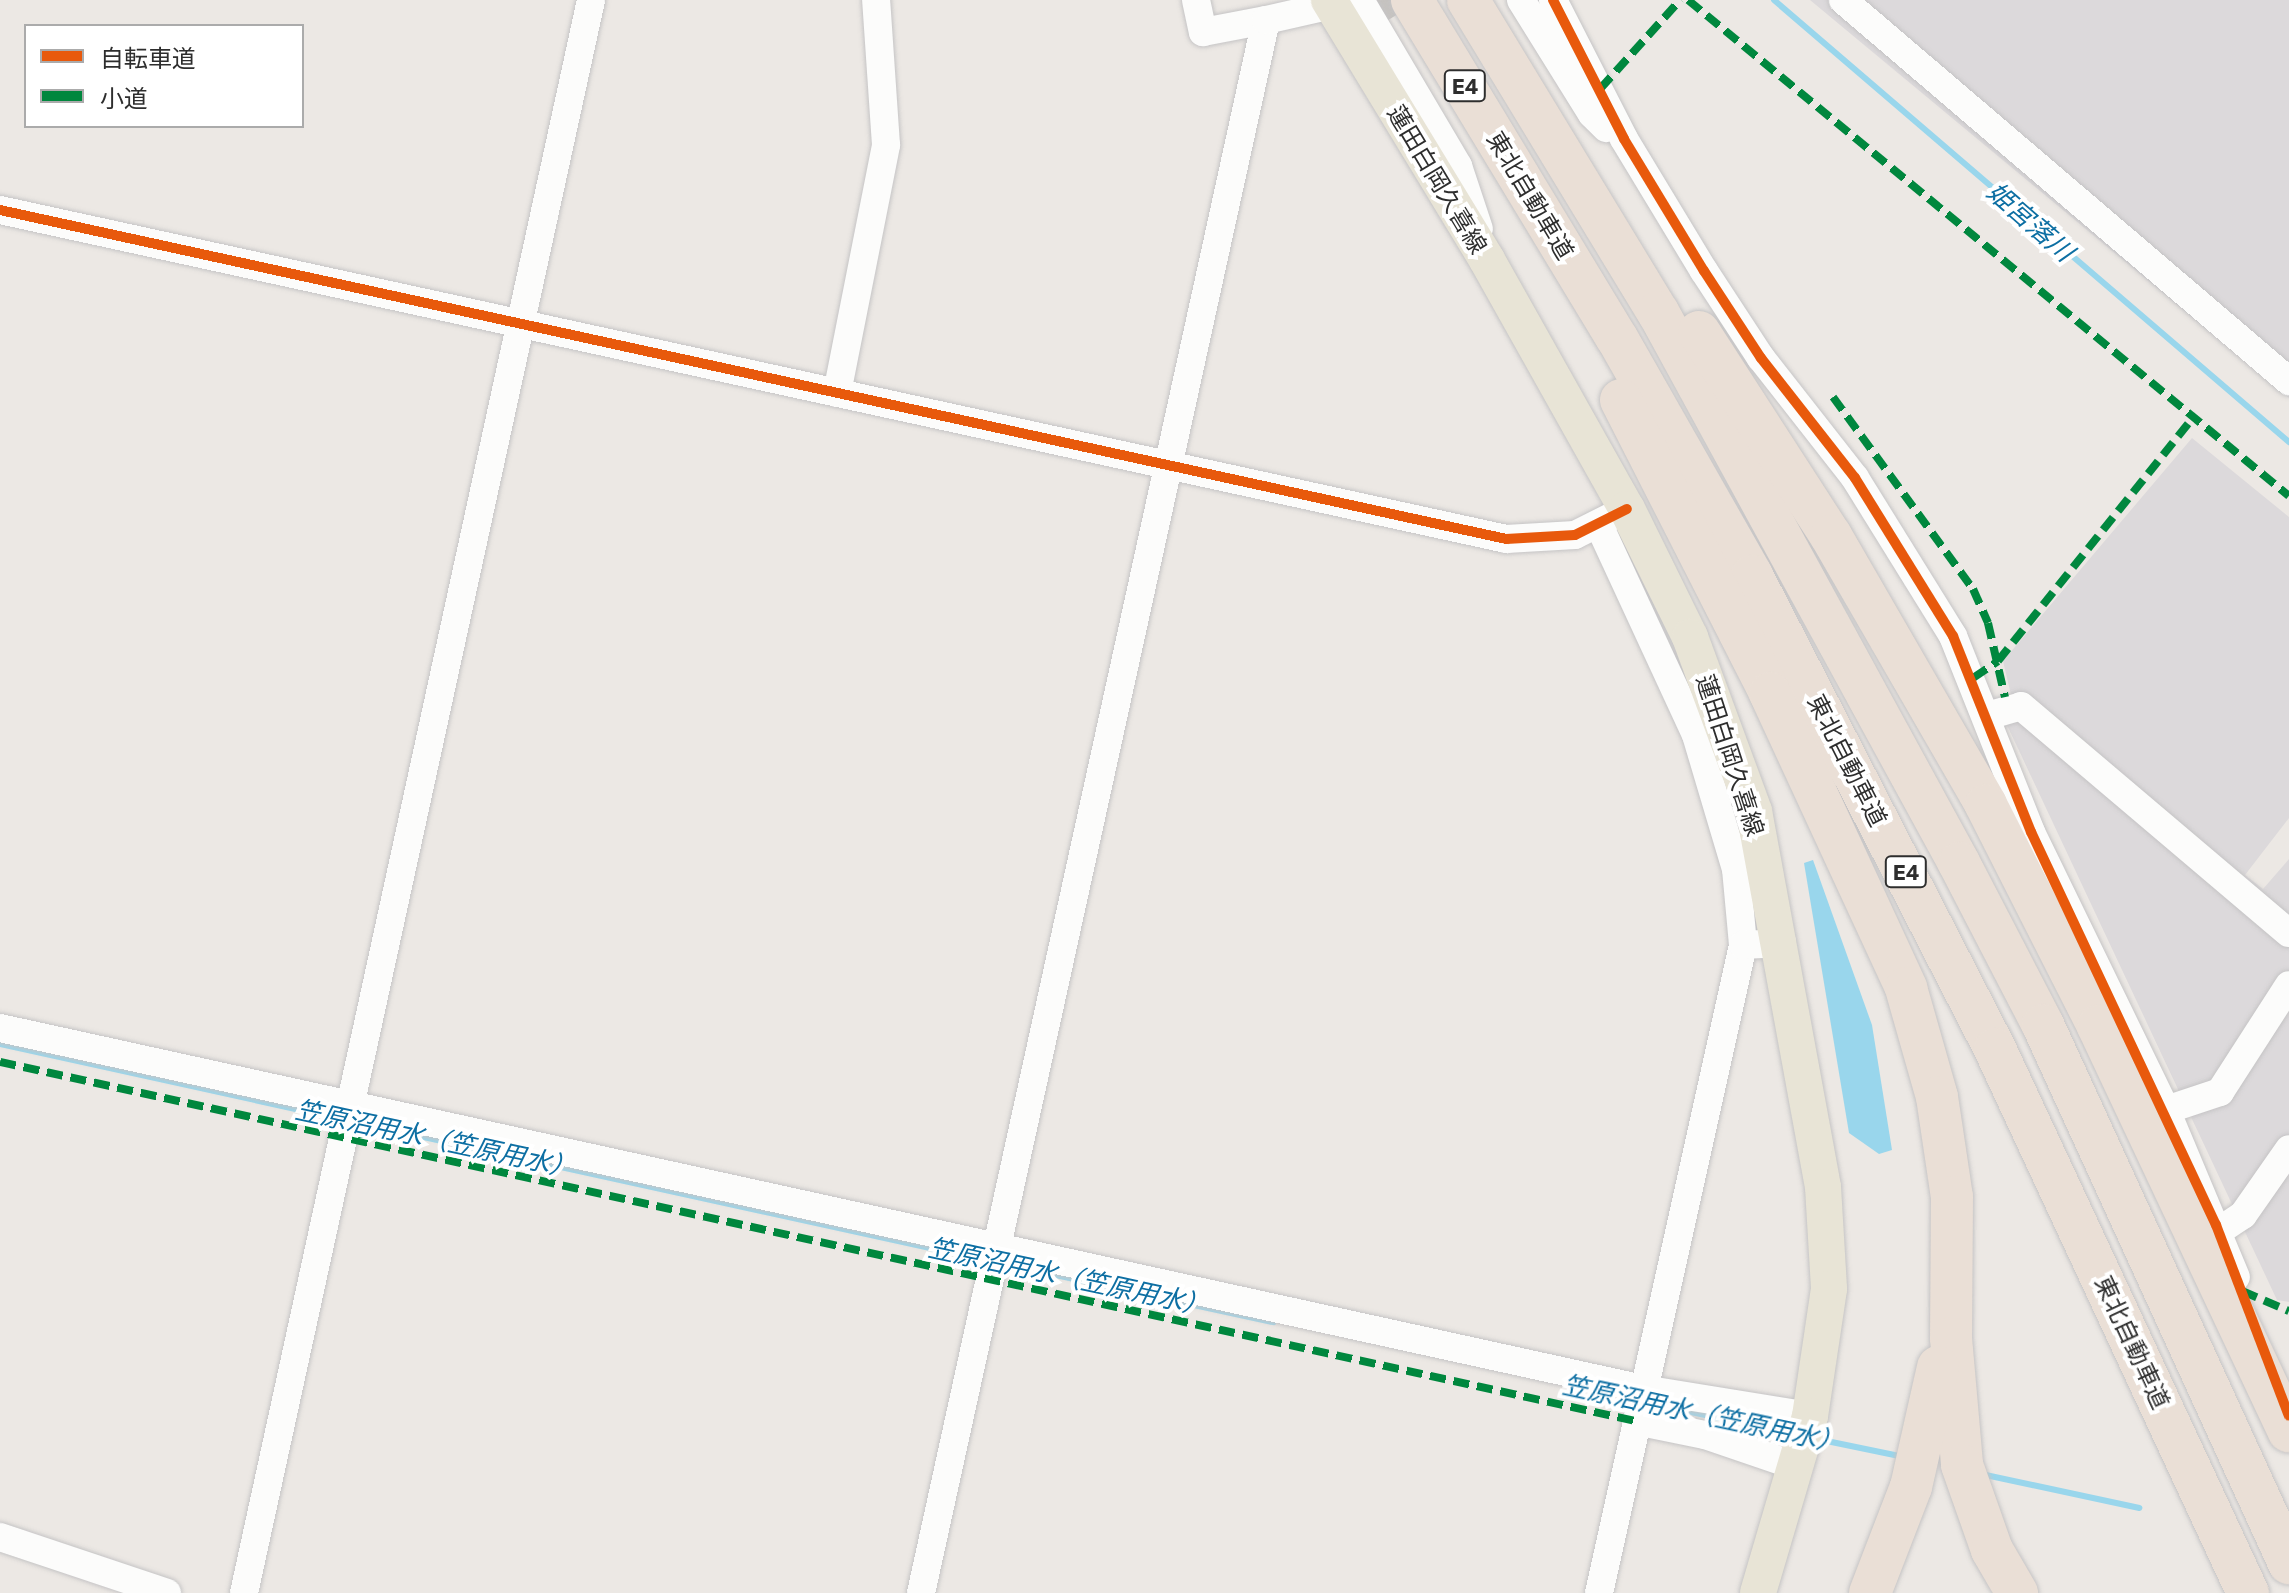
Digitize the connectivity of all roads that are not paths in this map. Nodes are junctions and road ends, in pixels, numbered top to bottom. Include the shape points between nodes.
1 (591, 0) edge
2 (876, 0) edge
3 (1196, 0) edge
4 (1412, 0) edge
5 (1468, 0) edge
6 (1521, 0) edge
7 (1553, 0) edge
8 (1843, 0) edge
9 (1341, 2) edge
10 (1266, 20) junction
11 (1624, 139) junction
12 (1561, 149) junction
13 (1519, 173) junction
14 (0, 210) edge
15 (523, 321) junction
16 (2289, 381) edge
17 (837, 393) junction
18 (1168, 463) junction
19 (1613, 517) junction
20 (1987, 716) junction
21 (2289, 933) edge
22 (1782, 943) junction
23 (1743, 945) junction
24 (2289, 985) edge
25 (0, 1028) edge
26 (2166, 1110) junction
27 (350, 1115) junction
28 (2289, 1149) edge
29 (2219, 1231) junction
30 (997, 1248) junction
31 (1643, 1389) junction
32 (1810, 1416) junction
33 (2289, 1416) edge
34 (1636, 1421) junction
35 (1942, 1425) junction
36 (2289, 1431) edge
37 (1796, 1466) junction
38 (0, 1537) edge
39 (2289, 1563) edge
40 (167, 1593) edge
41 (244, 1593) edge
42 (921, 1593) edge
43 (1599, 1593) edge
44 (1758, 1593) edge
45 (1870, 1593) edge
46 (2017, 1593) edge
47 (2248, 1593) edge

1 - 15 street
2 - 17 street via 886,145
3 - 10 street via 1203,32
4 - 13 highway, 東北自動車道 / E4
5 - 12 highway, 東北自動車道 / E4
6 - 11 street via 1592,114
7 - 11 street
8 - 16 street
9 - 10 street
9 - 19 main road, 蓮田白岡久喜線 via 1487,260
10 - 18 street
11 - 20 street via 1761,358 1855,478 1953,636
12 - 36 highway via 1692,320 1831,536 1986,805 2098,1026
12 - 39 highway, 東北自動車道 / E4 via 1765,502 2015,971 2207,1375
13 - 35 highway via 1590,341 1770,693 1906,988 1924,1042 1945,1147 1953,1283
13 - 47 highway, 東北自動車道 / E4 via 1752,576 1905,871 2080,1226
14 - 15 street
15 - 17 street
15 - 27 street
17 - 18 street
18 - 19 street via 1506,539 1537,541
18 - 30 street
19 - 22 main road, 蓮田白岡久喜線 via 1727,727 1754,811
19 - 23 street via 1644,612 1696,735 1736,869
20 - 21 street via 2021,706
20 - 26 street via 2031,832
22 - 23 street
22 - 32 main road, 蓮田白岡久喜線 via 1823,1187 1829,1289
23 - 31 street
24 - 26 street via 2220,1092
25 - 27 street
26 - 29 street
27 - 30 street
27 - 41 street
28 - 29 street via 2243,1215
29 - 33 street
30 - 31 street
30 - 42 street
31 - 32 street
31 - 34 street
32 - 37 main road, 蓮田白岡久喜線
34 - 37 street via 1705,1435
34 - 43 street
35 - 45 highway via 1911,1487
35 - 46 highway via 1973,1505
37 - 44 main road, 蓮田白岡久喜線
38 - 40 street

